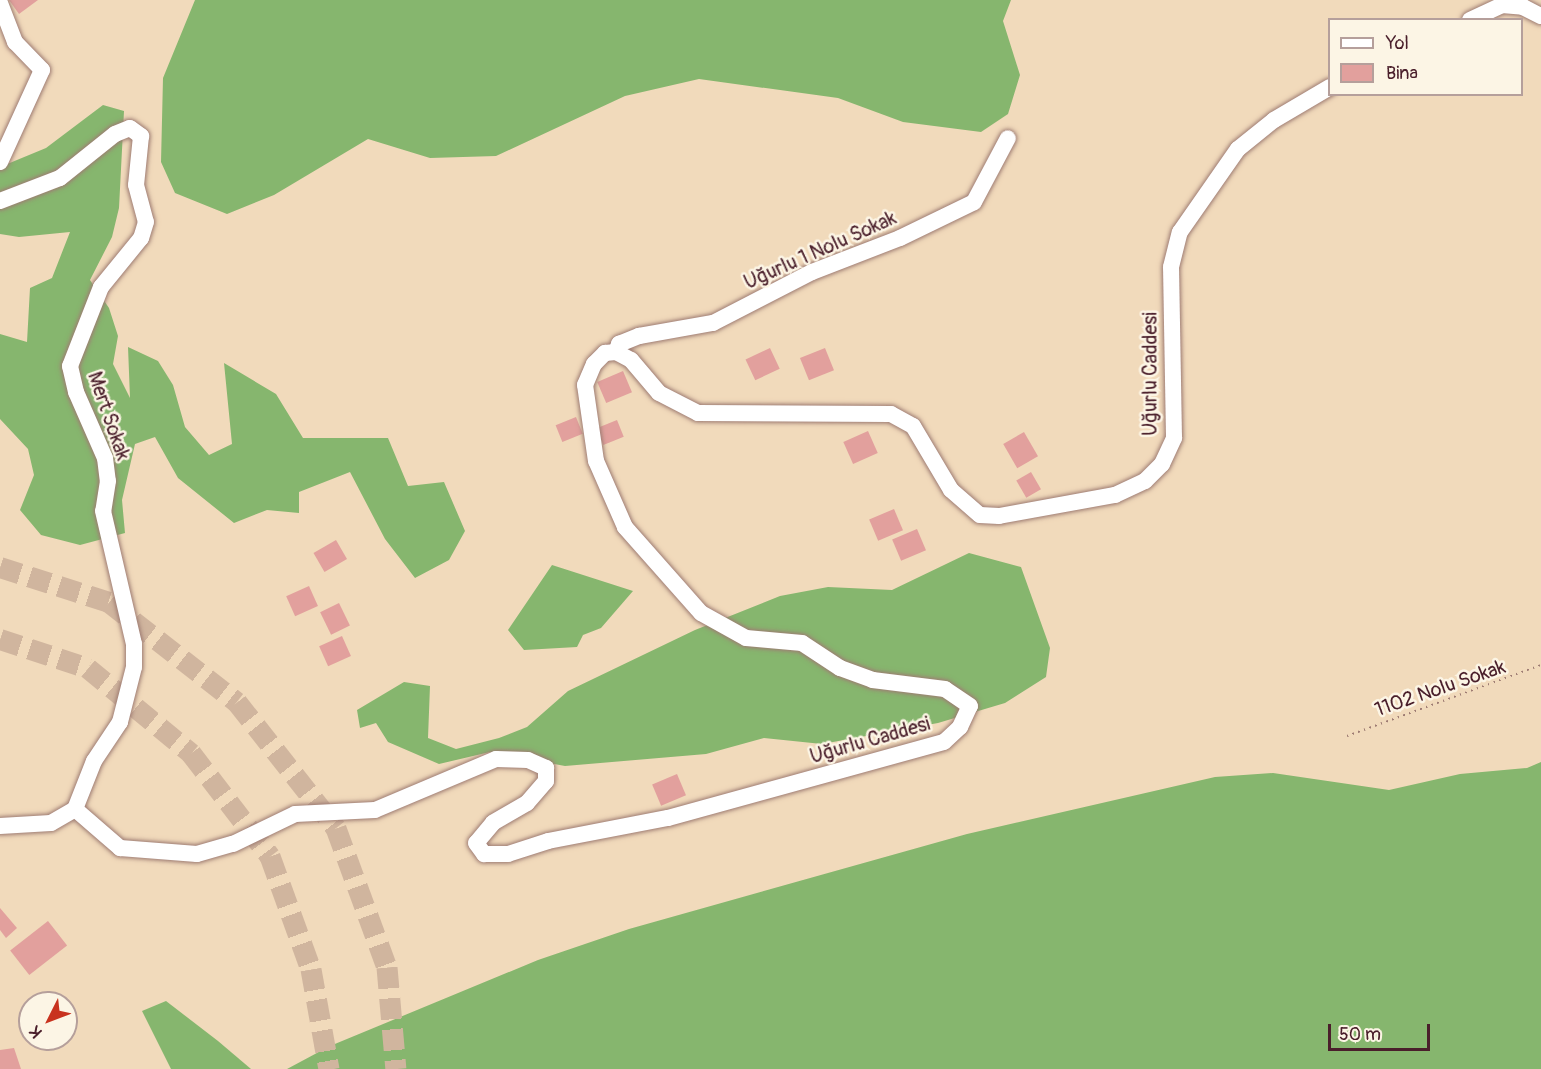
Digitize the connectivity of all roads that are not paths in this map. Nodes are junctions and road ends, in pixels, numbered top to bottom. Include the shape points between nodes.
1 (0, 3) edge
2 (1541, 16) edge
3 (1474, 18) edge
4 (1328, 88) edge
5 (1008, 138) dead end
6 (0, 162) edge
7 (0, 201) edge
8 (616, 352) junction
9 (75, 809) junction
10 (0, 826) edge

1 - 6 street via 15,42 42,70
2 - 3 street via 1523,7 1502,5
4 - 8 street, Uğurlu Caddesi via 1274,120 1239,149 1180,232 1171,267 1174,438 1162,464 1145,481 1115,495 999,516 980,515 951,490 913,426 891,414 698,413 659,393 631,360
5 - 8 street, Uğurlu 1 Nolu Sokak via 974,202 812,272 713,323 639,336 619,344
7 - 9 street, Mert Sokak via 60,178 115,134 130,128 141,136 136,185 146,222 141,238 101,287 70,366 76,392 105,458 108,481 102,512 134,644 134,667 120,722 94,761
8 - 9 street, Uğurlu Caddesi via 605,353 599,359 585,385 596,461 625,527 701,613 746,638 801,643 840,668 873,680 945,689 970,706 960,727 944,742 668,818 548,841 508,854 484,854 476,843 493,823 527,803 546,781 546,768 528,760 496,759 375,810 295,814 233,844 197,854 120,848
9 - 10 street via 51,823

